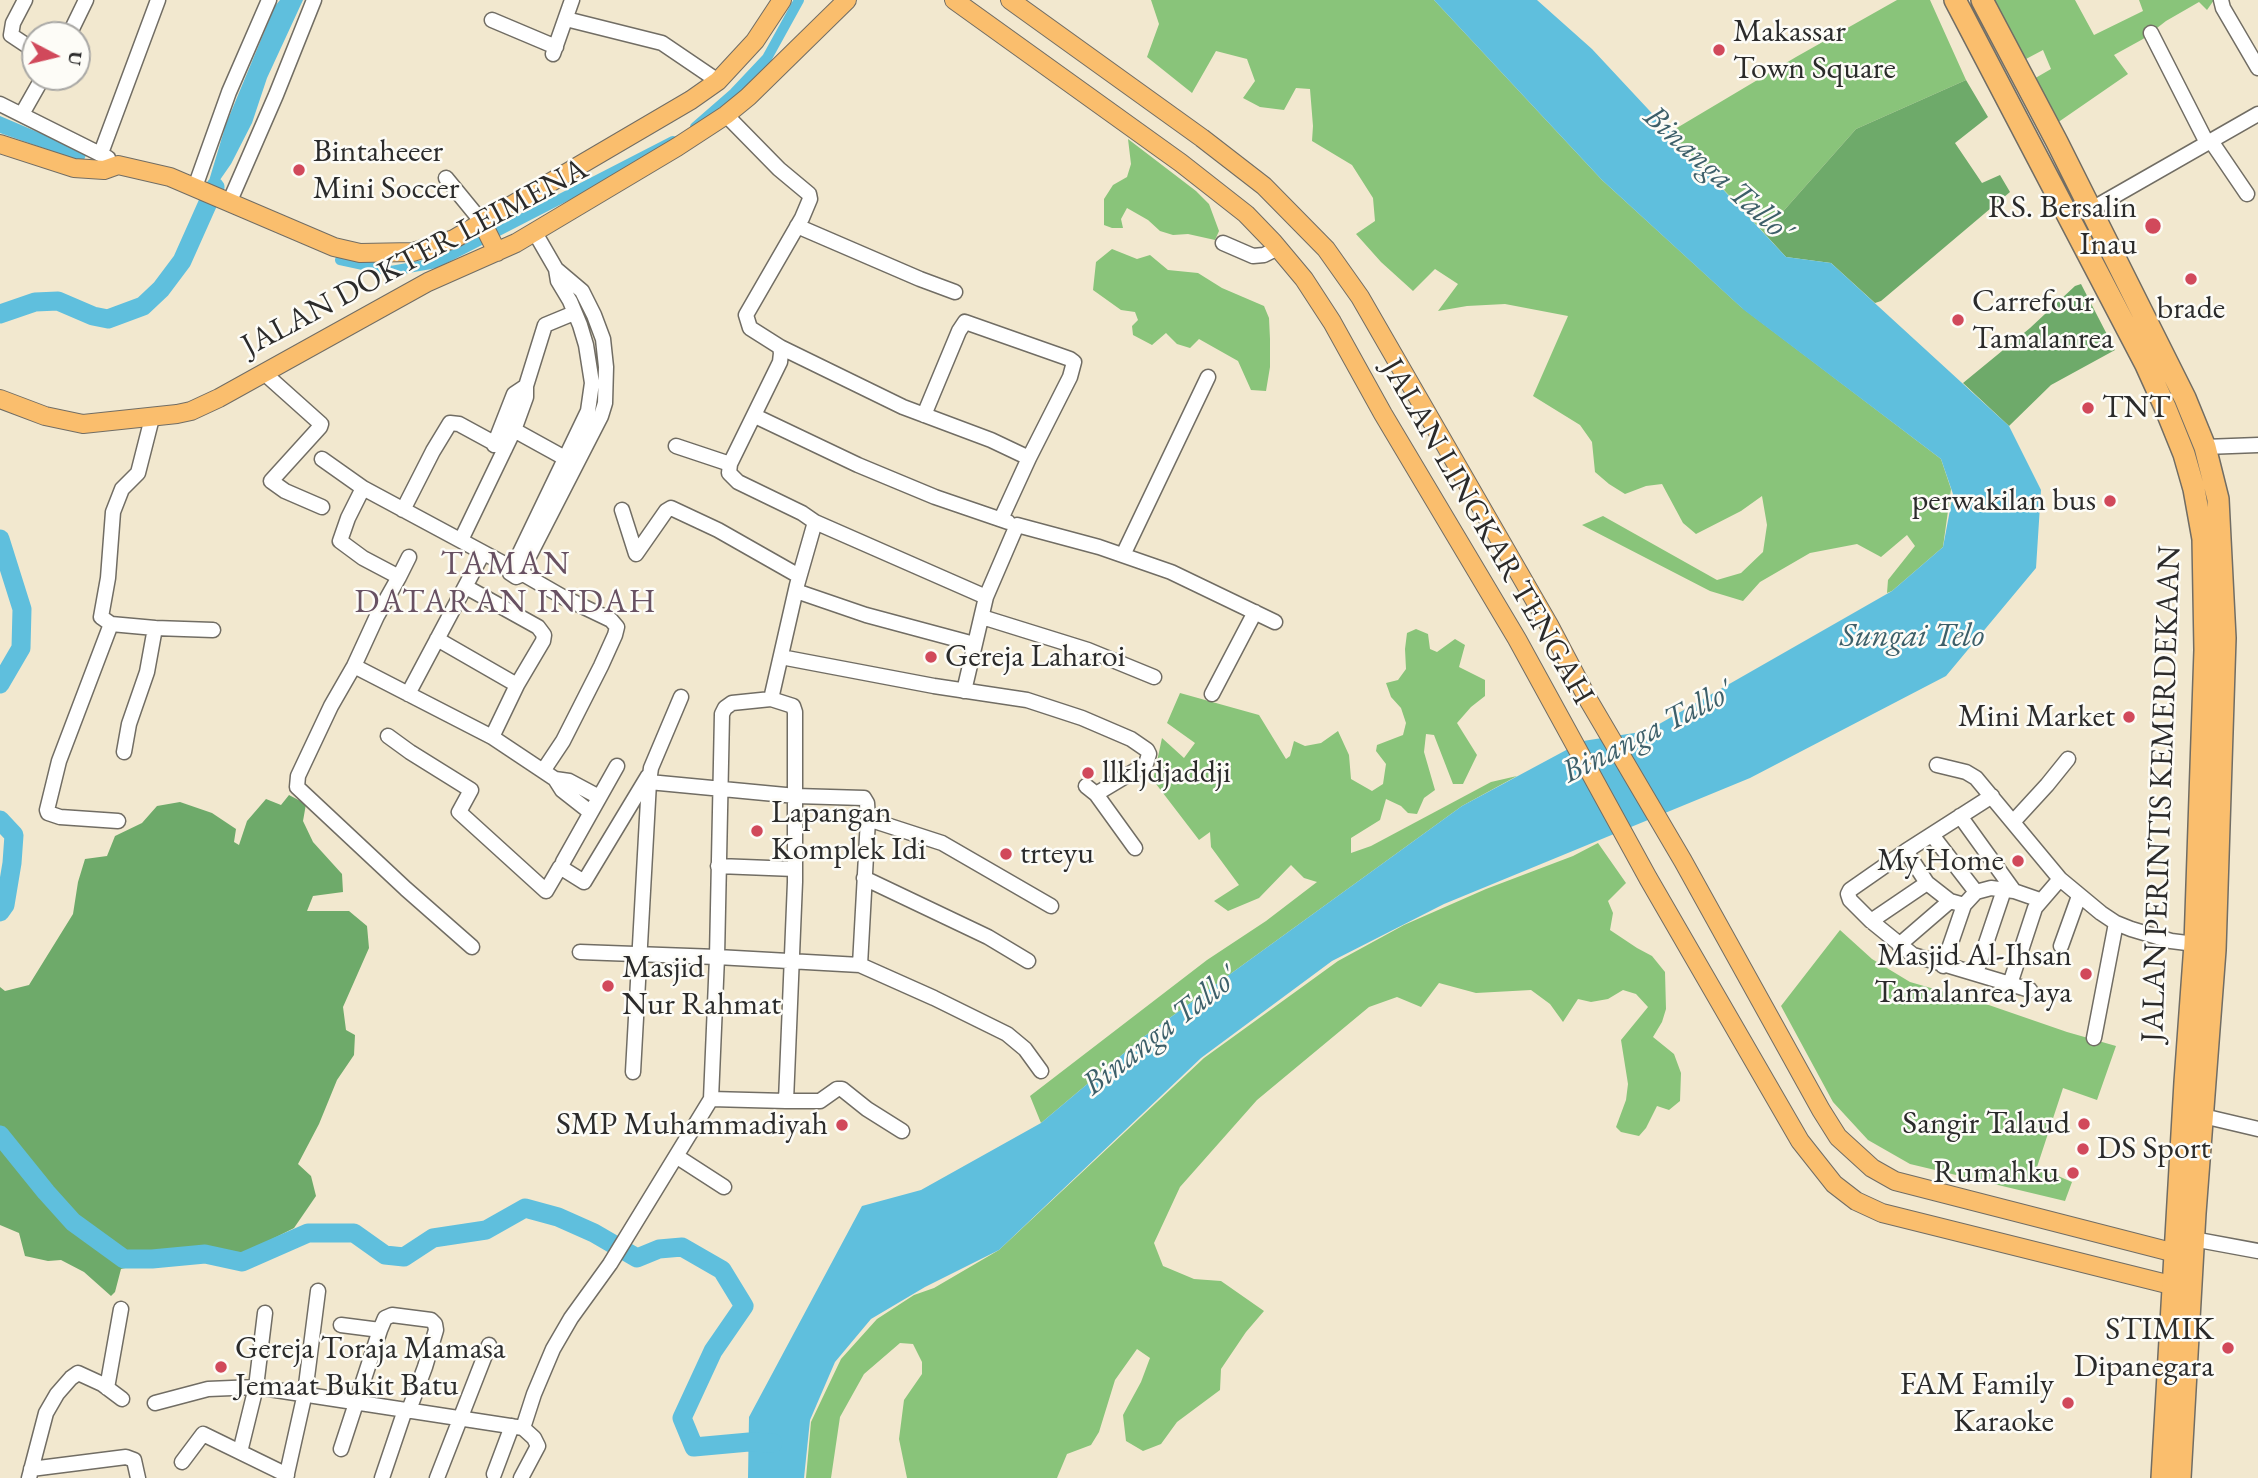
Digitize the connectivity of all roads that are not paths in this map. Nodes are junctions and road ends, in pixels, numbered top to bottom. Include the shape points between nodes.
1 (25, 0) edge
2 (86, 0) edge
3 (158, 0) edge
4 (269, 0) edge
5 (314, 0) edge
6 (572, 0) edge
7 (782, 0) edge
8 (847, 0) edge
9 (954, 0) edge
10 (1010, 0) edge
11 (1955, 0) edge
12 (1982, 0) edge
13 (2221, 0) edge
14 (566, 19) junction
15 (492, 20) dead end
16 (76, 21) edge
17 (2151, 33) dead end
18 (21, 42) edge
19 (2258, 68) edge
20 (718, 81) junction
21 (35, 91) edge
22 (0, 104) edge
23 (22, 114) junction
24 (2258, 114) edge
25 (726, 115) junction
26 (2209, 142) junction
27 (0, 144) edge
28 (101, 153) junction
29 (118, 165) junction
30 (446, 178) dead end
31 (195, 187) junction
32 (2247, 194) dead end
33 (229, 203) junction
34 (2090, 210) junction
35 (482, 222) junction
36 (797, 226) junction
37 (534, 231) junction
38 (1223, 243) dead end
39 (1278, 248) junction
40 (497, 252) junction
41 (556, 269) junction
42 (955, 292) dead end
43 (2139, 305) junction
44 (574, 313) junction
45 (2120, 316) junction
46 (780, 347) junction
47 (264, 373) junction
48 (1208, 377) dead end
49 (526, 386) junction
50 (0, 399) edge
51 (596, 408) junction
52 (924, 415) junction
53 (755, 416) junction
54 (152, 418) junction
55 (514, 430) junction
56 (2258, 445) edge
57 (676, 446) dead end
58 (2205, 446) junction
59 (500, 447) junction
60 (1029, 458) junction
61 (322, 459) dead end
62 (571, 462) junction
63 (730, 464) junction
64 (363, 488) junction
65 (322, 507) dead end
66 (403, 510) junction
67 (622, 510) dead end
68 (1001, 519) junction
69 (815, 522) junction
70 (1017, 525) junction
71 (461, 540) junction
72 (483, 553) junction
73 (1124, 555) junction
74 (409, 557) dead end
75 (518, 568) junction
76 (799, 576) junction
77 (399, 577) junction
78 (466, 587) junction
79 (796, 592) junction
80 (986, 597) junction
81 (1255, 612) junction
82 (982, 617) junction
83 (1275, 622) dead end
84 (111, 624) junction
85 (155, 628) junction
86 (213, 630) dead end
87 (437, 639) junction
88 (974, 644) junction
89 (781, 657) junction
90 (354, 666) junction
91 (1154, 677) dead end
92 (517, 685) junction
93 (964, 691) junction
94 (408, 694) junction
95 (1212, 694) dead end
96 (681, 697) dead end
97 (771, 699) junction
98 (388, 736) dead end
99 (492, 737) junction
100 (124, 752) dead end
101 (2068, 759) dead end
102 (1937, 765) dead end
103 (617, 766) dead end
104 (549, 775) junction
105 (649, 778) junction
106 (719, 790) junction
107 (796, 796) junction
108 (1992, 796) junction
109 (599, 797) junction
110 (590, 812) junction
111 (1960, 816) junction
112 (868, 818) junction
113 (118, 821) dead end
114 (2013, 822) junction
115 (1932, 835) junction
116 (1135, 848) dead end
117 (1906, 851) junction
118 (563, 862) dead end
119 (719, 866) junction
120 (795, 869) junction
121 (864, 878) junction
122 (2060, 879) junction
123 (1927, 883) junction
124 (2009, 891) junction
125 (1976, 892) junction
126 (2079, 896) junction
127 (2040, 900) junction
128 (1950, 901) junction
129 (1964, 905) junction
130 (1051, 906) dead end
131 (1930, 919) junction
132 (1871, 922) junction
133 (2116, 923) junction
134 (1956, 927) junction
135 (2195, 944) junction
136 (1899, 946) junction
137 (2061, 946) dead end
138 (472, 947) dead end
139 (580, 952) dead end
140 (640, 954) junction
141 (717, 957) junction
142 (1028, 961) dead end
143 (792, 962) junction
144 (860, 965) junction
145 (1943, 966) junction
146 (1976, 973) junction
147 (2010, 984) junction
148 (2030, 990) dead end
149 (2094, 1038) dead end
150 (1041, 1071) dead end
151 (633, 1072) dead end
152 (711, 1099) junction
153 (786, 1101) junction
154 (2203, 1116) junction
155 (2258, 1129) edge
156 (902, 1130) dead end
157 (676, 1156) junction
158 (724, 1186) dead end
159 (2187, 1250) junction
160 (2258, 1251) edge
161 (2182, 1288) junction
162 (318, 1291) dead end
163 (121, 1309) dead end
164 (265, 1313) dead end
165 (341, 1325) dead end
166 (380, 1330) junction
167 (489, 1345) dead end
168 (256, 1387) junction
169 (107, 1388) junction
170 (305, 1393) junction
171 (122, 1399) dead end
172 (356, 1402) junction
173 (155, 1403) dead end
174 (407, 1410) junction
175 (461, 1417) junction
176 (517, 1427) junction
177 (341, 1449) dead end
178 (240, 1452) junction
179 (181, 1462) dead end
180 (30, 1474) edge
181 (494, 1474) dead end
182 (287, 1476) edge
183 (138, 1478) edge
184 (382, 1478) edge
185 (438, 1478) edge
186 (520, 1478) edge
187 (2162, 1478) edge
188 (2180, 1478) edge

1 - 18 street via 11,35
2 - 16 street
3 - 28 street
4 - 31 street
5 - 33 street
6 - 14 street
7 - 20 main road via 755,41
8 - 25 main road, JALAN DOKTER LEIMENA
9 - 39 main road, JALAN LINGKAR TENGAH via 1181,163 1246,214
10 - 159 main road, JALAN LINGKAR TENGAH via 1264,186 1326,249 1360,297 1838,1137 1872,1168 1895,1181
11 - 45 highway, JALAN PERINTIS KEMERDEKAAN
12 - 34 highway, JALAN PERINTIS KEMERDEKAAN
13 - 19 street
14 - 15 street via 555,50
14 - 20 street via 662,43
17 - 26 street
20 - 35 main road
21 - 23 street
22 - 23 street
23 - 28 street
24 - 26 street
25 - 36 street via 809,194 809,205
25 - 37 main road, JALAN DOKTER LEIMENA
26 - 32 street
26 - 34 street
27 - 29 main road via 74,168 104,170
28 - 29 street
29 - 31 main road
30 - 35 street
31 - 33 main road
33 - 35 main road via 334,247 360,253 425,249
34 - 43 highway, JALAN PERINTIS KEMERDEKAAN
35 - 40 main road
36 - 42 street
36 - 46 street via 746,315 750,328
37 - 40 main road, JALAN DOKTER LEIMENA
37 - 41 street
38 - 39 street via 1253,256
39 - 161 main road, JALAN LINGKAR TENGAH via 1332,322 1800,1141 1834,1184 1882,1213
40 - 47 main road, JALAN DOKTER LEIMENA via 428,282
41 - 44 street
41 - 51 street via 582,291 603,339 607,374
43 - 45 highway
43 - 58 highway, JALAN PERINTIS KEMERDEKAAN
44 - 49 street via 545,325
44 - 51 street via 586,345
45 - 135 highway, JALAN PERINTIS KEMERDEKAAN via 2184,454 2203,538 2205,650
46 - 52 street
46 - 53 street via 780,362
47 - 54 main road, JALAN DOKTER LEIMENA via 191,411
47 - 65 street via 321,424 271,481
48 - 73 street
49 - 55 street
49 - 59 street via 514,394
50 - 54 main road, JALAN DOKTER LEIMENA via 83,424
51 - 62 street
52 - 60 street
52 - 60 street via 965,323 1070,359 1074,362 1070,377
53 - 63 street
53 - 68 street via 935,498
54 - 84 street via 138,473 122,489 113,512 101,617
55 - 59 street
55 - 62 street
56 - 58 street
57 - 63 street
58 - 154 highway, JALAN PERINTIS KEMERDEKAAN via 2220,516 2225,638 2215,950
59 - 66 street via 459,424 450,424
59 - 71 street
60 - 68 street
61 - 64 street
62 - 75 street
63 - 69 street via 729,473 738,482
64 - 66 street
64 - 77 street via 340,541
66 - 71 street
67 - 76 street via 635,554 671,508
68 - 70 street
69 - 76 street
69 - 80 street
70 - 73 street
70 - 80 street
71 - 72 street
72 - 75 street
72 - 78 street
73 - 81 street
74 - 77 street
75 - 104 street via 616,625
76 - 79 street
77 - 90 street
78 - 87 street
78 - 92 street via 543,632 543,641
79 - 88 street
79 - 89 street
80 - 82 street
81 - 83 street
81 - 95 street
82 - 88 street
82 - 91 street via 1088,650
84 - 85 street
84 - 113 street via 59,761 47,810 60,817
85 - 86 street
85 - 100 street
87 - 92 street
87 - 94 street
88 - 93 street
89 - 93 street
89 - 97 street
90 - 94 street
90 - 138 street via 321,726 297,787
92 - 99 street
93 - 116 street via 1048,706 1131,739 1147,750 1146,764 1091,790
94 - 99 street
96 - 105 street
97 - 106 street via 732,703 723,711
97 - 107 street via 795,710
98 - 105 street via 471,790 459,812 547,891 560,867 584,882
99 - 104 street
101 - 114 street
102 - 108 street via 1972,775
103 - 109 street
104 - 109 street
104 - 110 street
105 - 106 street
105 - 140 street
106 - 107 street
106 - 119 street
107 - 112 street via 864,798
107 - 120 street
108 - 111 street
108 - 114 street
109 - 110 street
110 - 118 street
111 - 115 street
111 - 124 street
112 - 121 street
112 - 130 street via 942,843
114 - 122 street
115 - 117 street
115 - 125 street
117 - 123 street
117 - 132 street via 1848,892
119 - 120 street
119 - 141 street
120 - 143 street
121 - 142 street
121 - 144 street
122 - 126 street
122 - 127 street
123 - 128 street
123 - 132 street
124 - 125 street via 1991,888
124 - 127 street
124 - 146 street
125 - 129 street
126 - 133 street
126 - 137 street
127 - 147 street
128 - 129 street
128 - 131 street
129 - 134 street
131 - 134 street
131 - 136 street
132 - 136 street
133 - 135 street
133 - 149 street
134 - 145 street
135 - 159 highway, JALAN PERINTIS KEMERDEKAAN
136 - 145 street
139 - 140 street
140 - 141 street
140 - 151 street
141 - 143 street
141 - 152 street
143 - 144 street
143 - 153 street
144 - 150 street via 1007,1034
145 - 146 street
146 - 147 street
147 - 148 street
152 - 153 street
152 - 157 street
153 - 156 street via 820,1101 842,1089
154 - 155 street
154 - 159 highway, JALAN PERINTIS KEMERDEKAAN
157 - 158 street
157 - 176 street via 564,1329
159 - 160 street
159 - 161 highway, JALAN PERINTIS KEMERDEKAAN
161 - 187 highway, JALAN PERINTIS KEMERDEKAAN
161 - 188 highway, JALAN PERINTIS KEMERDEKAAN
162 - 170 street
163 - 169 street
164 - 168 street
165 - 166 street
166 - 172 street
166 - 174 street via 385,1318 392,1315 435,1324 425,1367
167 - 175 street
168 - 170 street
168 - 173 street via 208,1389
168 - 178 street
169 - 171 street
169 - 180 street via 78,1373 66,1384 46,1413
170 - 172 street
170 - 182 street
172 - 174 street
172 - 177 street
174 - 175 street
174 - 184 street
175 - 176 street
175 - 185 street
176 - 181 street
176 - 186 street via 538,1446
178 - 179 street via 203,1433
178 - 182 street
180 - 183 street via 126,1457 134,1460

